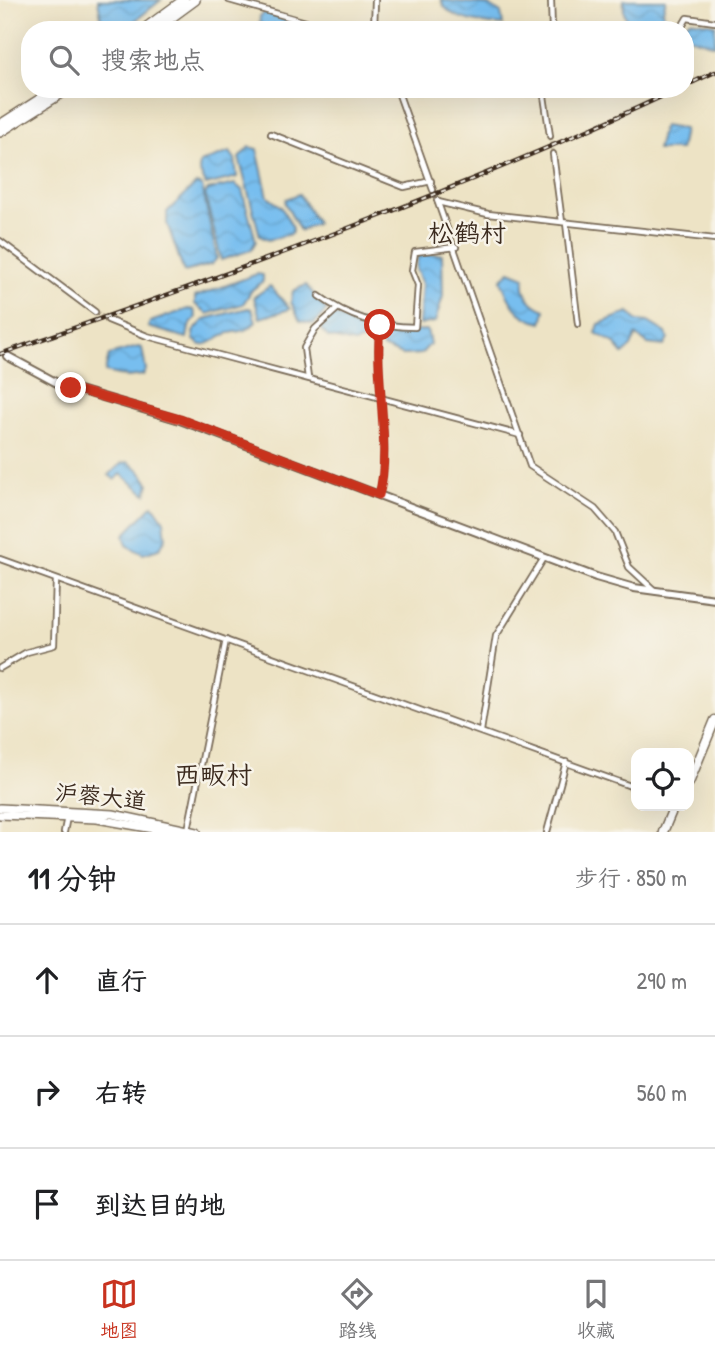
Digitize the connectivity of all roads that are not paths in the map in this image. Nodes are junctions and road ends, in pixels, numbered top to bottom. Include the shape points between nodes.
1 (229, 0) edge
2 (375, 0) edge
3 (551, 0) edge
4 (187, 2) edge
5 (157, 21) edge
6 (165, 21) edge
7 (302, 21) edge
8 (374, 21) edge
9 (552, 21) edge
10 (685, 21) edge
11 (715, 22) edge
12 (42, 98) edge
13 (54, 98) edge
14 (400, 98) edge
15 (544, 98) edge
16 (0, 125) edge
17 (0, 132) edge
18 (271, 134) dead end
19 (550, 136) tunnel mouth
20 (553, 154) tunnel mouth
21 (431, 181) junction
22 (433, 190) dead end
23 (564, 222) junction
24 (715, 239) edge
25 (0, 241) edge
26 (456, 247) junction
27 (319, 296) dead end
28 (339, 309) junction
29 (95, 312) tunnel mouth
30 (108, 320) tunnel mouth
31 (578, 324) dead end
32 (380, 325) junction
33 (7, 356) dead end
34 (308, 378) junction
35 (379, 397) junction
36 (520, 435) junction
37 (379, 495) junction
38 (544, 558) junction
39 (0, 559) edge
40 (56, 580) junction
41 (655, 591) junction
42 (715, 599) edge
43 (226, 640) junction
44 (0, 668) edge
45 (715, 709) edge
46 (715, 720) edge
47 (481, 732) junction
48 (694, 760) edge
49 (566, 762) junction
50 (694, 771) edge
51 (631, 786) edge
52 (0, 808) edge
53 (675, 811) edge
54 (0, 815) edge
55 (68, 817) junction
56 (188, 830) junction
57 (64, 832) edge
58 (172, 832) edge
59 (197, 832) edge
60 (547, 832) edge
61 (665, 832) edge

1 - 7 street
2 - 8 street
3 - 9 street
4 - 5 highway
4 - 6 highway
10 - 11 street
12 - 16 highway
13 - 17 highway
14 - 21 street
15 - 19 street
18 - 21 street via 404,187
20 - 23 street
21 - 22 street
23 - 24 street
23 - 26 street via 488,214 437,201
23 - 31 street
25 - 29 street
26 - 32 street via 415,252 411,267 418,285 415,327
26 - 36 street
27 - 28 street
28 - 32 street
28 - 34 street via 321,321 304,348
30 - 34 street via 148,336
32 - 35 street
33 - 37 main road via 59,384 180,419
34 - 35 street
35 - 36 street
35 - 37 street via 384,473
36 - 41 street via 532,468 595,509 614,532 629,567
37 - 38 main road
38 - 41 main road via 605,580
38 - 47 street via 496,636
39 - 40 street
40 - 43 street
40 - 44 street via 54,645 27,652
41 - 42 main road
43 - 47 street
43 - 56 street
45 - 48 highway
46 - 50 highway
47 - 49 street
49 - 51 street
49 - 60 street
52 - 56 main road, 沪蓉大道 via 105,813
53 - 61 highway
54 - 55 main road, 沪蓉大道
55 - 57 street
55 - 58 main road, 沪蓉大道
56 - 59 main road, 沪蓉大道

